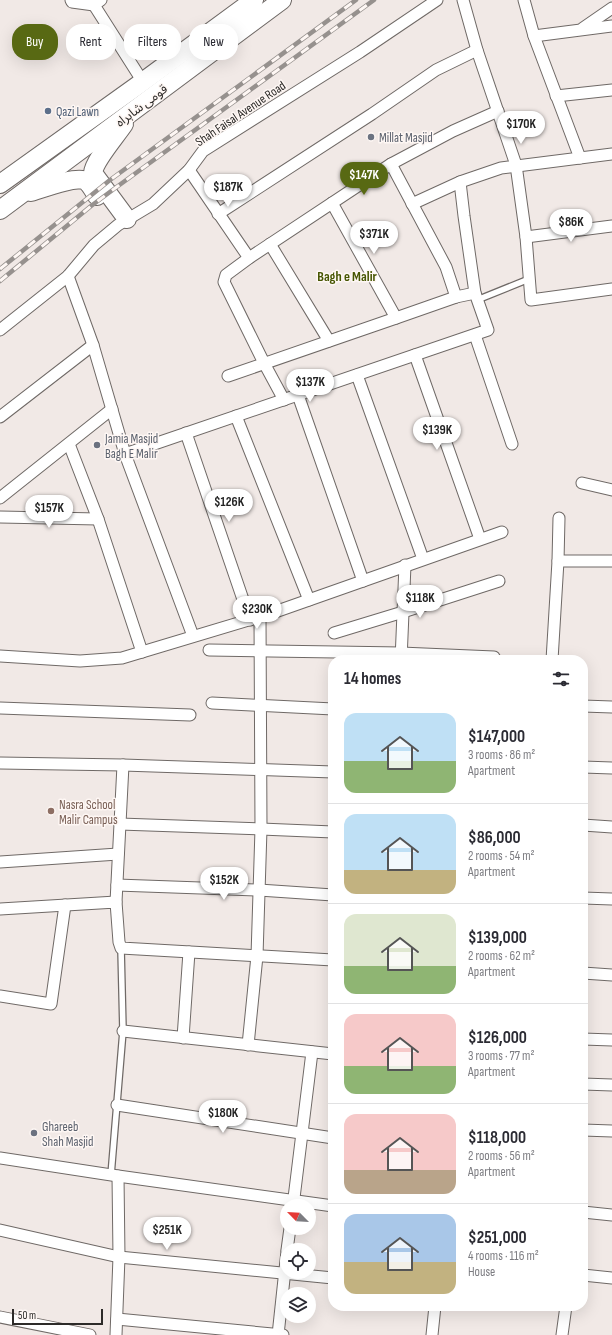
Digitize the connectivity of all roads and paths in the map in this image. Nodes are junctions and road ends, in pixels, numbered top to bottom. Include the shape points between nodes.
1 (71, 0) edge
2 (254, 0) edge
3 (282, 0) edge
4 (437, 0) edge
5 (463, 0) edge
6 (524, 0) edge
7 (97, 2) edge
8 (612, 8) edge
9 (612, 26) edge
10 (581, 29) junction
11 (534, 36) junction
12 (477, 50) junction
13 (143, 82) junction
14 (612, 90) edge
15 (556, 96) junction
16 (498, 111) junction
17 (132, 112) junction
18 (612, 154) edge
19 (580, 158) junction
20 (391, 164) junction
21 (516, 165) junction
22 (189, 170) junction
23 (460, 182) junction
24 (0, 184) edge
25 (20, 195) junction
26 (332, 203) junction
27 (412, 204) junction
28 (0, 210) edge
29 (218, 214) junction
30 (122, 222) junction
31 (612, 226) edge
32 (526, 238) junction
33 (270, 244) junction
34 (249, 258) junction
35 (68, 276) junction
36 (529, 279) junction
37 (612, 289) edge
38 (476, 296) junction
39 (456, 297) junction
40 (396, 318) junction
41 (0, 330) edge
42 (475, 335) junction
43 (329, 341) junction
44 (93, 345) junction
45 (416, 355) junction
46 (264, 364) junction
47 (357, 375) junction
48 (228, 376) dead end
49 (298, 395) junction
50 (284, 400) junction
51 (112, 409) junction
52 (236, 416) junction
53 (0, 417) edge
54 (186, 433) junction
55 (69, 444) junction
56 (512, 444) dead end
57 (125, 454) junction
58 (582, 483) dead end
59 (612, 490) edge
60 (0, 498) edge
61 (0, 517) edge
62 (559, 518) dead end
63 (98, 519) junction
64 (502, 532) dead end
65 (480, 540) junction
66 (423, 559) junction
67 (558, 561) junction
68 (612, 561) edge
69 (405, 565) junction
70 (362, 580) junction
71 (499, 581) dead end
72 (309, 600) junction
73 (403, 612) junction
74 (255, 618) junction
75 (334, 633) dead end
76 (193, 636) junction
77 (209, 650) dead end
78 (142, 652) junction
79 (260, 652) junction
80 (345, 655) edge
81 (401, 655) edge
82 (552, 655) edge
83 (0, 656) edge
84 (212, 703) dead end
85 (259, 705) junction
86 (588, 706) edge
87 (612, 707) edge
88 (0, 708) edge
89 (328, 709) edge
90 (190, 714) dead end
91 (0, 763) edge
92 (123, 765) junction
93 (588, 767) edge
94 (612, 768) edge
95 (260, 769) junction
96 (328, 772) edge
97 (120, 824) junction
98 (588, 825) edge
99 (612, 827) edge
100 (261, 829) junction
101 (328, 832) edge
102 (118, 854) junction
103 (0, 862) edge
104 (117, 885) junction
105 (259, 890) junction
106 (328, 895) edge
107 (588, 898) edge
108 (612, 899) edge
109 (116, 902) junction
110 (65, 905) junction
111 (0, 909) edge
112 (121, 948) junction
113 (189, 952) junction
114 (257, 956) junction
115 (328, 960) edge
116 (588, 974) edge
117 (612, 975) edge
118 (0, 996) edge
119 (123, 1031) junction
120 (183, 1038) junction
121 (588, 1040) edge
122 (612, 1040) edge
123 (248, 1045) junction
124 (312, 1052) junction
125 (328, 1054) edge
126 (588, 1084) edge
127 (612, 1085) edge
128 (117, 1105) junction
129 (588, 1130) edge
130 (612, 1131) edge
131 (303, 1134) junction
132 (328, 1137) edge
133 (0, 1158) edge
134 (115, 1176) junction
135 (294, 1199) edge
136 (280, 1202) edge
137 (316, 1205) edge
138 (328, 1206) edge
139 (588, 1213) edge
140 (612, 1215) edge
141 (0, 1230) edge
142 (119, 1257) junction
143 (280, 1274) edge
144 (588, 1276) edge
145 (316, 1277) edge
146 (328, 1278) edge
147 (612, 1278) edge
148 (284, 1279) edge
149 (588, 1280) edge
150 (612, 1282) edge
151 (434, 1311) edge
152 (565, 1311) edge
153 (0, 1317) edge
154 (117, 1319) junction
155 (90, 1335) edge
156 (116, 1335) edge
157 (278, 1335) edge
158 (283, 1335) edge
159 (432, 1335) edge
160 (562, 1335) edge

1 - 7 street
2 - 13 highway, قومی شاہراہ
3 - 17 highway, قومی شاہراہ
4 - 22 street, Shah Faisal Avenue Road via 203,151
5 - 12 street
6 - 11 street
7 - 13 street
8 - 10 street
9 - 10 street
10 - 11 street
11 - 15 street
12 - 16 street
12 - 29 street via 436,70
13 - 24 highway, قومی شاہراہ
14 - 15 street
15 - 19 street
16 - 20 street
16 - 21 street
17 - 25 highway, قومی شاہراہ
17 - 30 highway via 99,158 93,173
18 - 19 street
19 - 21 street
20 - 26 street
20 - 27 street
21 - 23 street
21 - 32 street
22 - 29 street
22 - 30 street, Shah Faisal Avenue Road via 153,204
23 - 27 street
23 - 38 street
25 - 28 highway, قومی شاہراہ
25 - 30 highway via 81,179
26 - 33 street
26 - 40 street
27 - 39 street via 446,267
29 - 34 street
30 - 35 street, Shah Faisal Avenue Road via 94,245
31 - 32 street
32 - 36 street
33 - 34 street
33 - 43 street
34 - 46 street via 226,275 224,282
35 - 41 street, Shah Faisal Avenue Road
35 - 44 street
36 - 37 street via 531,300
36 - 38 lane
38 - 39 street
38 - 42 street via 488,330
39 - 40 street
40 - 43 street
42 - 45 street
42 - 56 street
43 - 46 street
44 - 51 street
44 - 53 street
45 - 47 street
45 - 65 street
46 - 48 street
46 - 50 street
47 - 49 street
47 - 66 street
49 - 50 street
49 - 70 street
50 - 52 street
51 - 55 street
51 - 57 street
52 - 54 street
52 - 72 street
54 - 57 street
54 - 74 street
55 - 60 street
55 - 63 street
57 - 76 street
58 - 59 street
61 - 63 street
62 - 67 street
63 - 78 street
64 - 65 street
65 - 66 street
66 - 69 street
67 - 68 street
67 - 82 street
69 - 70 street
69 - 73 street
70 - 72 street
71 - 73 street
72 - 74 street
73 - 75 street
73 - 81 street
74 - 76 street
74 - 79 street
76 - 78 street
77 - 79 street
78 - 83 street via 122,658 80,661
79 - 80 street
79 - 85 street
84 - 85 street
85 - 89 street
85 - 95 street
86 - 87 street
88 - 90 street
91 - 92 street
92 - 95 street
92 - 97 street
93 - 94 street
95 - 96 street
95 - 100 street
97 - 100 street
97 - 102 street
98 - 99 street
100 - 101 street
100 - 105 street
102 - 103 street
102 - 104 street
104 - 105 street
104 - 109 street
105 - 106 street
105 - 114 street
107 - 108 street
109 - 110 street
109 - 112 street
110 - 111 street
110 - 118 street via 51,1004
112 - 113 street
112 - 119 lane
113 - 114 street
113 - 120 street
114 - 115 street
114 - 123 street
116 - 117 street
119 - 120 street
119 - 128 lane
120 - 123 street
121 - 122 street
123 - 124 street
124 - 125 street
124 - 131 street
126 - 127 street
128 - 131 street
128 - 134 lane
129 - 130 street
131 - 132 street
131 - 135 street
133 - 134 street
134 - 136 street
134 - 142 street
137 - 138 street
139 - 140 street
141 - 142 street
142 - 143 street
142 - 154 street
144 - 147 street
145 - 146 street
148 - 157 street
149 - 150 street
151 - 159 street
152 - 160 street
153 - 155 street
154 - 156 street
154 - 157 street
157 - 158 street

